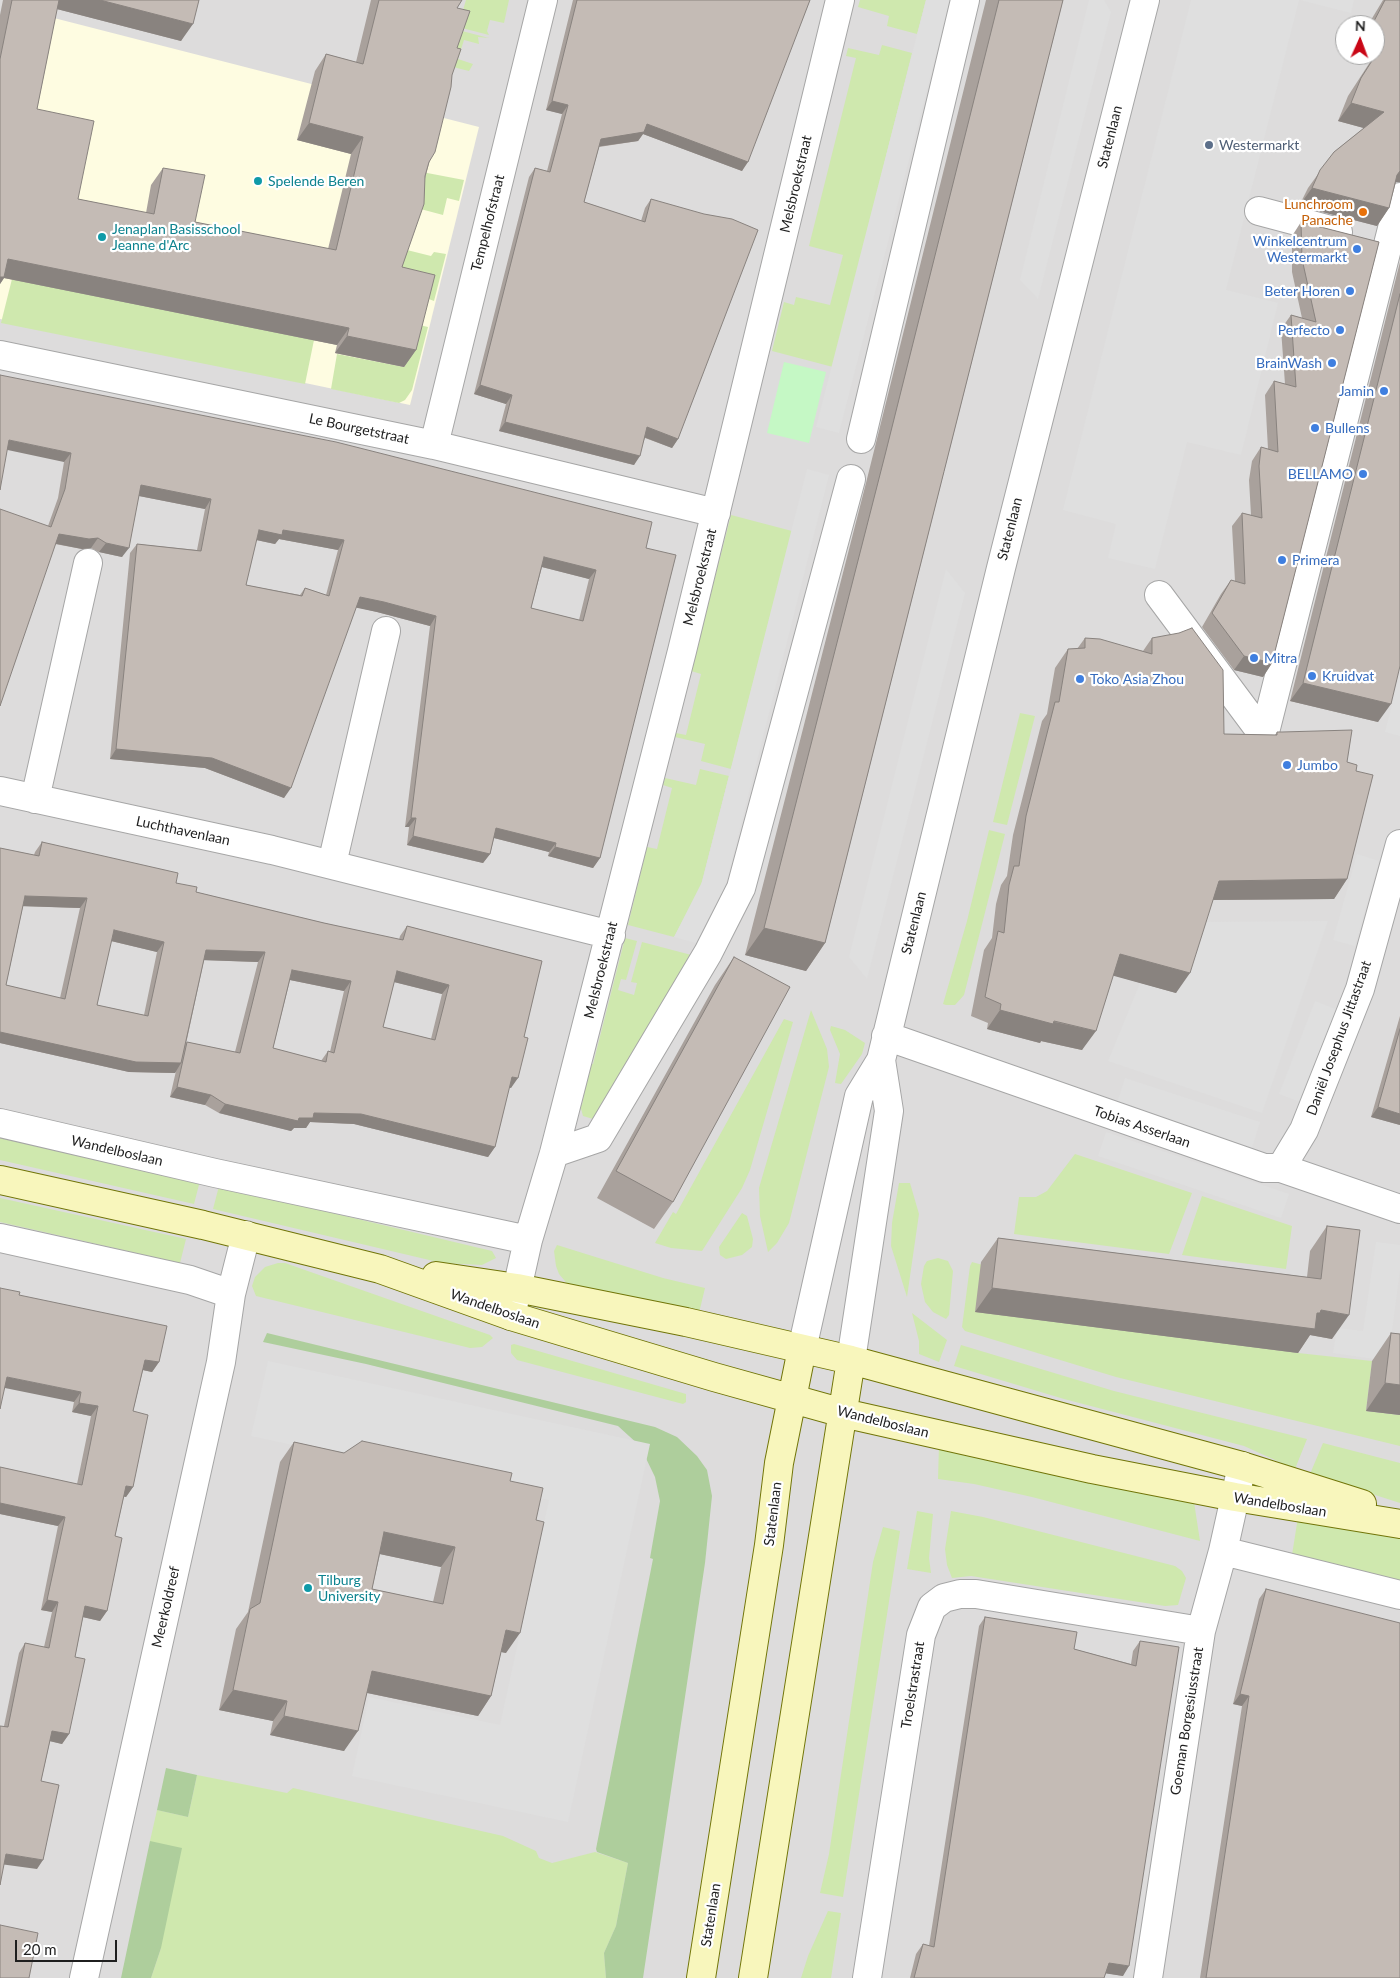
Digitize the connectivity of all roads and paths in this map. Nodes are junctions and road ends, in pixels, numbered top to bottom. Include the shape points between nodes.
1 (543, 0) edge
2 (840, 0) edge
3 (965, 0) edge
4 (1145, 0) edge
5 (1400, 197) edge
6 (1259, 211) dead end
7 (1388, 245) junction
8 (0, 355) edge
9 (861, 439) dead end
10 (434, 445) junction
11 (851, 479) dead end
12 (716, 513) junction
13 (88, 563) dead end
14 (1159, 595) dead end
15 (386, 631) dead end
16 (0, 791) edge
17 (35, 799) junction
18 (1400, 844) edge
19 (332, 864) junction
20 (611, 934) junction
21 (884, 1048) junction
22 (0, 1123) edge
23 (554, 1153) junction
24 (1281, 1168) junction
25 (0, 1180) edge
26 (1400, 1209) edge
27 (246, 1235) junction
28 (0, 1238) edge
29 (528, 1240) junction
30 (380, 1268) junction
31 (518, 1288) junction
32 (231, 1294) junction
33 (512, 1316) junction
34 (802, 1349) junction
35 (851, 1360) junction
36 (792, 1398) junction
37 (843, 1413) junction
38 (1242, 1466) junction
39 (1235, 1497) junction
40 (1400, 1516) edge
41 (1400, 1524) edge
42 (1223, 1551) junction
43 (1400, 1594) edge
44 (1201, 1631) junction
45 (84, 1978) edge
46 (701, 1978) edge
47 (753, 1978) edge
48 (867, 1978) edge
49 (1148, 1978) edge

1 - 10 street, Tempelhofstraat
2 - 12 street, Melsbroekstraat
3 - 9 street
4 - 21 street, Statenlaan via 996,587
5 - 7 street
6 - 7 street
7 - 14 street via 1264,736
8 - 10 street, Le Bourgetstraat
10 - 12 street, Le Bourgetstraat
11 - 23 street via 741,888 708,953 598,1138
12 - 20 street, Melsbroekstraat
13 - 17 street
15 - 19 street
16 - 17 street, Luchthavenlaan
17 - 19 street, Luchthavenlaan
18 - 24 street, Daniël Josephus Jittastraat via 1360,989 1304,1130
19 - 20 street, Luchthavenlaan
20 - 23 street, Melsbroekstraat
21 - 24 street, Tobias Asserlaan via 1264,1168
21 - 34 street, Statenlaan via 859,1096
21 - 35 street, Statenlaan via 889,1111
22 - 29 street, Wandelboslaan
23 - 29 street, Melsbroekstraat
24 - 26 street, Tobias Asserlaan
25 - 27 street, Wandelboslaan
27 - 30 street, Wandelboslaan
27 - 32 street, Meerkoldreef
28 - 32 street via 190,1280
29 - 31 street, Melsbroekstraat
30 - 31 street, Wandelboslaan
30 - 33 street, Wandelboslaan
31 - 33 street, Melsbroekstraat
31 - 34 street, Wandelboslaan
32 - 45 street, Meerkoldreef via 221,1362
33 - 36 street, Wandelboslaan
34 - 35 street, Wandelboslaan
34 - 36 street, Statenlaan
35 - 37 street, Statenlaan
35 - 38 street, Wandelboslaan
36 - 37 street, Wandelboslaan
36 - 46 street, Statenlaan via 779,1463
37 - 39 street, Wandelboslaan via 1092,1469
37 - 47 street, Statenlaan
38 - 39 street, Goeman Borgesiusstraat
38 - 40 street, Wandelboslaan
39 - 41 street, Wandelboslaan
39 - 42 street, Goeman Borgesiusstraat
42 - 43 street
42 - 44 street, Goeman Borgesiusstraat
44 - 48 street, Troelstrastraat via 976,1594 944,1598 932,1607 921,1635
44 - 49 street, Goeman Borgesiusstraat

